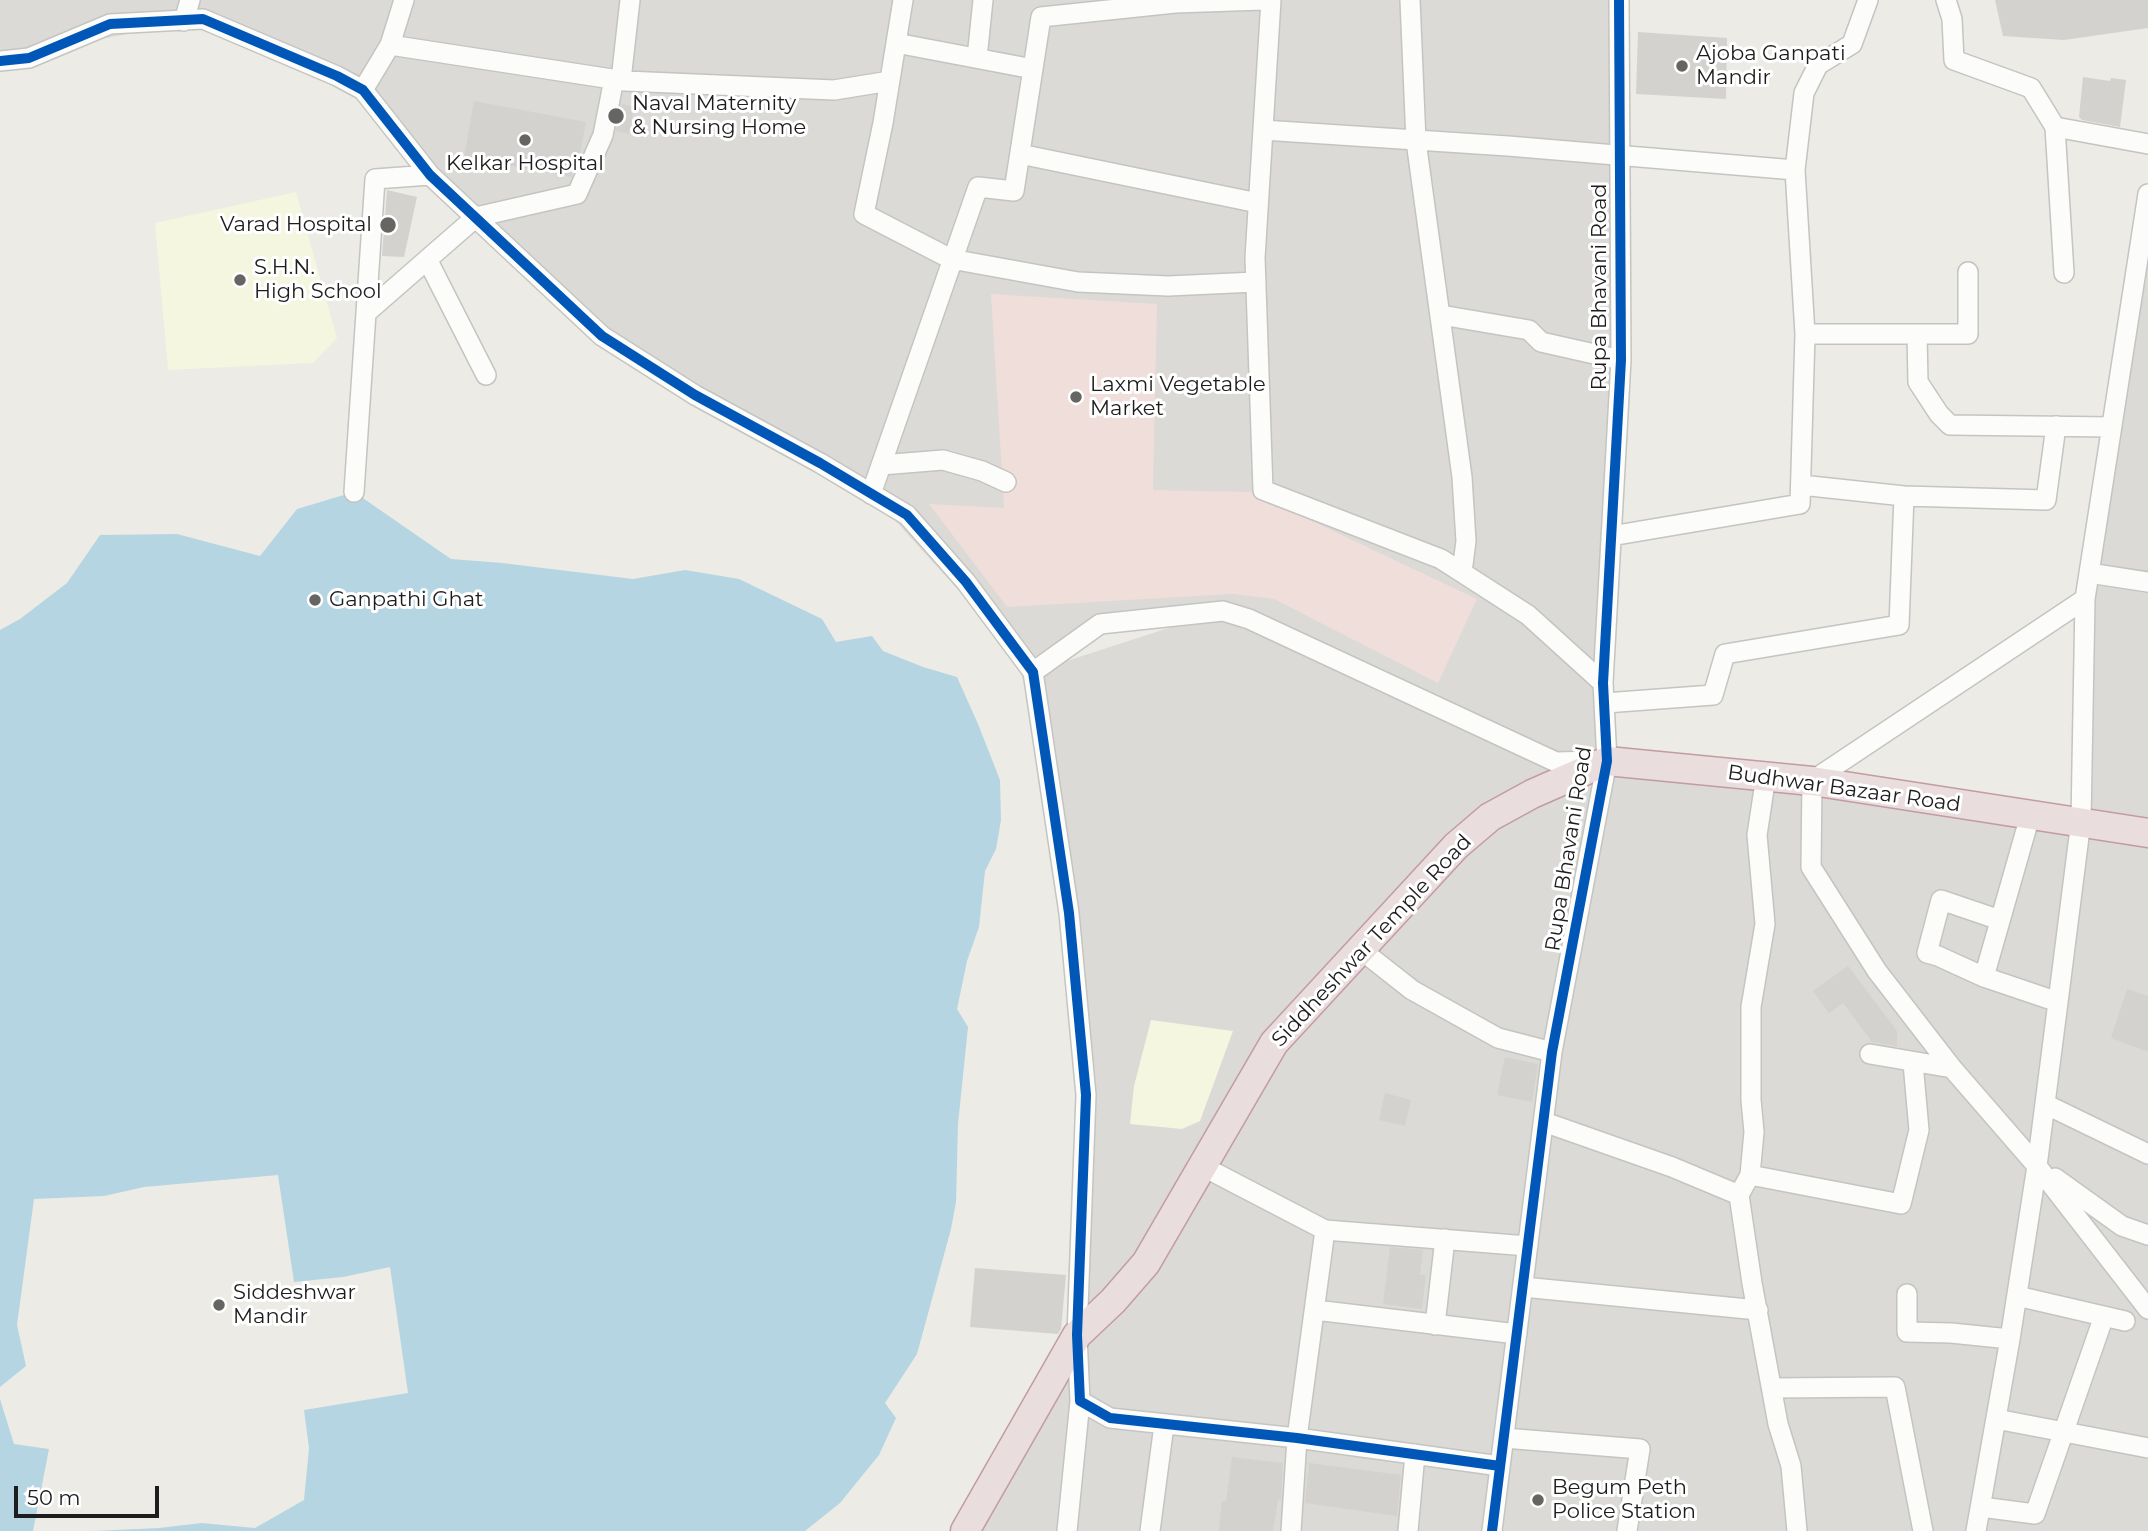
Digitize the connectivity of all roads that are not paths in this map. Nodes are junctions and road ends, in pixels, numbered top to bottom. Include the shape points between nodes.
1 (190, 0) edge
2 (404, 0) edge
3 (630, 0) edge
4 (903, 0) edge
5 (983, 0) edge
6 (1262, 0) edge
7 (1271, 0) edge
8 (1410, 0) edge
9 (1619, 0) edge
10 (1868, 0) edge
11 (1946, 0) edge
12 (1116, 5) edge
13 (184, 21) junction
14 (896, 43) junction
15 (390, 45) junction
16 (977, 58) junction
17 (0, 61) edge
18 (1033, 69) junction
19 (617, 79) junction
20 (890, 81) junction
21 (363, 90) junction
22 (2054, 127) junction
23 (1263, 130) junction
24 (1416, 141) junction
25 (2148, 144) edge
26 (1020, 154) junction
27 (1619, 155) junction
28 (1795, 170) junction
29 (430, 175) junction
30 (2148, 194) edge
31 (1258, 203) junction
32 (476, 217) junction
33 (2143, 256) edge
34 (951, 259) junction
35 (428, 261) junction
36 (1968, 272) dead end
37 (2064, 273) dead end
38 (1256, 282) junction
39 (366, 313) junction
40 (1441, 315) junction
41 (1805, 334) junction
42 (1917, 334) junction
43 (1621, 360) junction
44 (486, 375) dead end
45 (2056, 426) junction
46 (2112, 426) junction
47 (881, 465) junction
48 (1006, 482) dead end
49 (1801, 485) junction
50 (354, 492) dead end
51 (871, 494) junction
52 (1904, 496) junction
53 (1611, 536) junction
54 (1462, 572) junction
55 (2089, 573) junction
56 (2148, 582) edge
57 (2085, 599) junction
58 (1033, 671) junction
59 (1603, 683) junction
60 (1605, 703) junction
61 (1607, 761) junction
62 (1766, 776) junction
63 (1812, 780) junction
64 (2030, 816) junction
65 (2081, 821) junction
66 (2148, 833) edge
67 (2000, 920) junction
68 (1360, 949) junction
69 (1984, 977) junction
70 (2059, 1002) junction
71 (1552, 1052) junction
72 (1870, 1054) dead end
73 (1913, 1063) junction
74 (1952, 1068) junction
75 (2045, 1104) junction
76 (1544, 1122) junction
77 (2148, 1154) edge
78 (2037, 1166) junction
79 (1202, 1167) junction
80 (1750, 1175) junction
81 (1740, 1195) junction
82 (1325, 1230) junction
83 (2148, 1235) edge
84 (1445, 1239) junction
85 (1528, 1246) junction
86 (1523, 1287) junction
87 (1907, 1294) dead end
88 (2017, 1296) junction
89 (2148, 1309) edge
90 (1315, 1310) junction
91 (1758, 1310) junction
92 (2104, 1316) junction
93 (2125, 1321) dead end
94 (1435, 1325) junction
95 (1517, 1334) junction
96 (1077, 1335) junction
97 (2010, 1339) junction
98 (1772, 1388) junction
99 (1080, 1401) junction
100 (1996, 1419) junction
101 (1164, 1425) junction
102 (2064, 1432) junction
103 (1297, 1438) junction
104 (1504, 1438) junction
105 (2148, 1448) edge
106 (1415, 1454) junction
107 (1500, 1466) junction
108 (1981, 1507) junction
109 (965, 1531) edge
110 (1067, 1531) edge
111 (1150, 1531) edge
112 (1291, 1531) edge
113 (1408, 1531) edge
114 (1492, 1531) edge
115 (1627, 1531) edge
116 (1797, 1531) edge
117 (1923, 1531) edge
118 (1976, 1531) edge

1 - 13 street
2 - 15 street
3 - 19 street
4 - 14 street
5 - 16 street
6 - 12 street
7 - 23 street
8 - 24 street
9 - 27 street, Rupa Bhavani Road
10 - 28 street via 1852,44 1818,65 1804,93
11 - 22 street via 1954,60 2031,88
12 - 18 street via 1041,17
13 - 17 street via 110,24 29,58
13 - 21 street via 203,19
14 - 16 street
14 - 20 street
15 - 19 street
15 - 21 street
16 - 18 street
18 - 26 street
19 - 20 street via 834,90
19 - 32 street via 603,135 577,194
20 - 34 street via 864,214
21 - 29 street
22 - 25 street
22 - 37 street
23 - 24 street
23 - 31 street
24 - 27 street
24 - 40 street
26 - 31 street
26 - 34 street via 1014,191 978,187
27 - 28 street
27 - 43 street, Rupa Bhavani Road
28 - 41 street
29 - 32 street
29 - 39 street via 375,178
30 - 33 street
31 - 38 street
32 - 35 street
32 - 51 street via 602,336 695,395
33 - 46 street
34 - 38 street via 1078,282 1168,286
34 - 47 street
35 - 39 street
35 - 44 street
36 - 42 street via 1968,334
38 - 54 street via 1263,490 1441,559
39 - 50 street
40 - 43 street via 1530,330 1541,342
40 - 54 street via 1462,477 1466,541
41 - 42 street
41 - 49 street
42 - 45 street via 1918,382 1950,425
43 - 53 street, Rupa Bhavani Road
45 - 46 street
45 - 52 street via 2046,500
46 - 55 street
47 - 48 street via 943,460
47 - 51 street
49 - 52 street
49 - 53 street via 1800,504
51 - 58 street via 907,515 966,582
52 - 60 street via 1899,625 1725,654 1713,695
53 - 59 street, Rupa Bhavani Road
54 - 59 street via 1528,615
55 - 56 street
55 - 57 street
57 - 63 street
57 - 65 street
58 - 61 street via 1100,624 1223,611 1556,762
58 - 96 street via 1069,913 1086,1095
59 - 60 street, Rupa Bhavani Road
60 - 61 street, Rupa Bhavani Road
61 - 62 highway, Budhwar Bazaar Road
61 - 68 highway, Siddheshwar Temple Road via 1490,817 1456,846
61 - 71 street, Rupa Bhavani Road
62 - 63 highway, Budhwar Bazaar Road
62 - 80 street via 1756,835 1765,924 1751,1007 1754,1132
63 - 64 highway, Budhwar Bazaar Road
63 - 74 street via 1811,867 1877,971
64 - 65 highway, Budhwar Bazaar Road
64 - 67 street
65 - 66 highway, Budhwar Bazaar Road
65 - 70 street
67 - 69 street
67 - 69 street via 1941,900 1927,953
68 - 71 street via 1412,990 1498,1038
68 - 79 highway, Siddheshwar Temple Road via 1274,1043
69 - 70 street
70 - 75 street
71 - 76 street, Rupa Bhavani Road
72 - 73 street
73 - 74 street
73 - 80 street via 1919,1129 1900,1204
74 - 78 street
75 - 77 street
75 - 78 street
76 - 81 street
76 - 85 street, Rupa Bhavani Road
78 - 83 street via 2122,1226
78 - 88 street
78 - 89 street
79 - 82 street
79 - 96 highway, Siddheshwar Temple Road via 1146,1264
80 - 81 street
81 - 91 street
82 - 84 street
82 - 90 street
84 - 85 street
84 - 94 street
85 - 86 street, Rupa Bhavani Road
86 - 91 street
86 - 95 street, Rupa Bhavani Road
87 - 97 street via 1907,1332
88 - 92 street
88 - 97 street
90 - 94 street
90 - 103 street
91 - 98 street
92 - 93 street
92 - 102 street
94 - 95 street
95 - 104 street, Rupa Bhavani Road
96 - 99 street
96 - 109 highway, Siddheshwar Temple Road
97 - 100 street
98 - 116 street via 1791,1465
98 - 117 street via 1895,1387
99 - 101 street via 1111,1418
99 - 110 street
100 - 102 street
100 - 108 street
101 - 103 street
101 - 111 street
102 - 105 street
102 - 108 street via 2035,1514
103 - 106 street
103 - 112 street
104 - 107 street, Rupa Bhavani Road
104 - 115 street via 1640,1449
106 - 107 street
106 - 113 street
107 - 114 street, Rupa Bhavani Road
108 - 118 street

